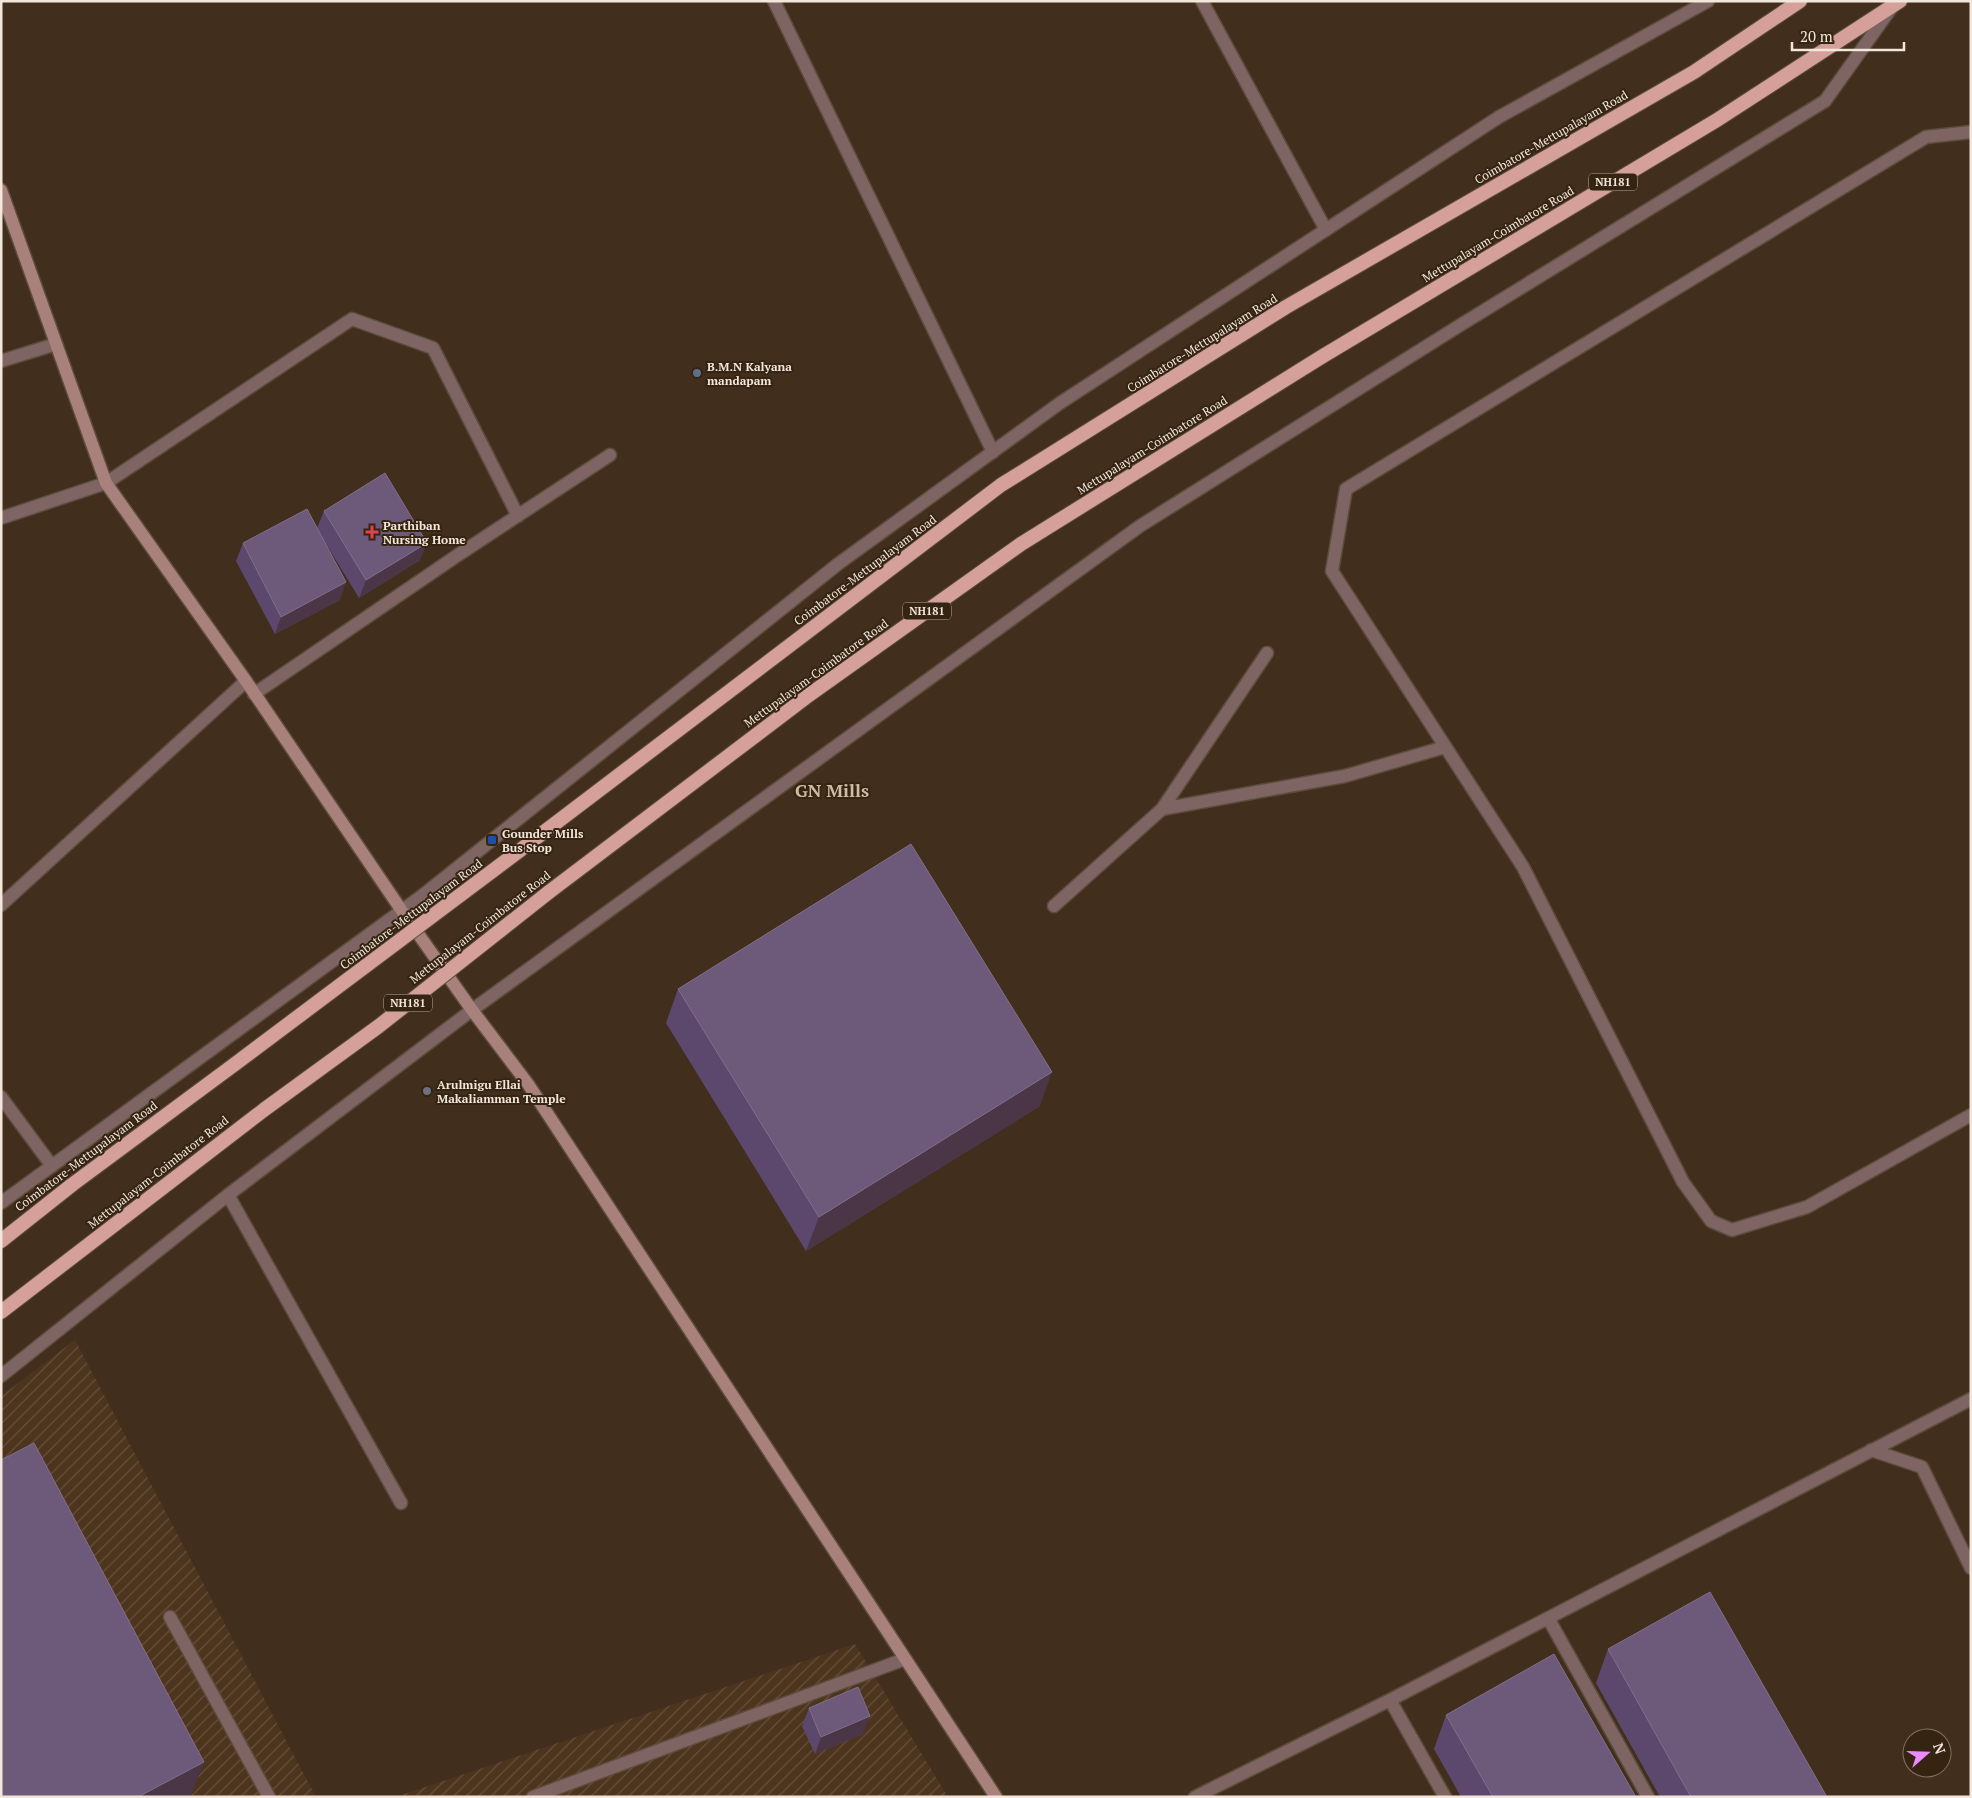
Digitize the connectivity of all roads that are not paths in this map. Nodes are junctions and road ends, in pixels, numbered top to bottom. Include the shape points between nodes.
1 (774, 1) edge
2 (1202, 1) edge
3 (1708, 1) edge
4 (1800, 1) edge
5 (1896, 3) edge
6 (1971, 132) edge
7 (1, 190) edge
8 (1326, 230) junction
9 (56, 344) junction
10 (1, 361) edge
11 (993, 452) junction
12 (610, 455) dead end
13 (106, 483) junction
14 (518, 516) junction
15 (1, 518) edge
16 (1267, 653) dead end
17 (246, 681) junction
18 (254, 694) junction
19 (1445, 747) junction
20 (1162, 809) junction
21 (1, 906) edge
22 (1054, 906) dead end
23 (402, 911) junction
24 (472, 1010) junction
25 (1, 1097) edge
26 (1971, 1115) edge
27 (52, 1166) junction
28 (228, 1195) junction
29 (1, 1202) edge
30 (1, 1241) edge
31 (1, 1312) edge
32 (1, 1376) edge
33 (1971, 1399) edge
34 (1872, 1450) junction
35 (401, 1503) dead end
36 (1971, 1568) edge
37 (170, 1617) dead end
38 (1548, 1618) junction
39 (905, 1659) junction
40 (1390, 1700) junction
41 (269, 1797) edge
42 (533, 1797) edge
43 (996, 1797) edge
44 (1195, 1797) edge
45 (1445, 1797) edge
46 (1648, 1797) edge

1 - 11 street
2 - 8 street
3 - 8 street via 1499,117
4 - 30 highway, Coimbatore-Mettupalayam Road, bridge via 1694,72 1286,308 1001,486
5 - 24 street via 1825,101 1140,526
5 - 31 highway, Mettupalayam-Coimbatore Road / NH181, bridge via 1708,125 1323,356 1021,544 810,695 549,892 379,1026 204,1154
6 - 19 street via 1926,137 1346,489 1332,571
7 - 9 main road
8 - 11 street via 1060,403
9 - 10 street
9 - 13 main road
11 - 23 street via 838,564
12 - 14 street
13 - 14 street via 352,319 432,348
13 - 15 street
13 - 17 main road
14 - 18 street
16 - 20 street
17 - 18 main road
17 - 21 street
18 - 23 main road
19 - 20 street via 1345,776
19 - 26 street via 1523,867 1683,1182 1711,1221 1732,1230 1807,1207
20 - 22 street
23 - 24 main road
23 - 27 street
24 - 28 street
24 - 39 main road via 528,1084
25 - 27 street
27 - 29 street
28 - 32 street
28 - 35 street
33 - 34 street
34 - 36 street via 1922,1467
34 - 38 street
37 - 41 street
38 - 40 street
38 - 46 street
39 - 42 street
39 - 43 main road
40 - 44 street
40 - 45 street

